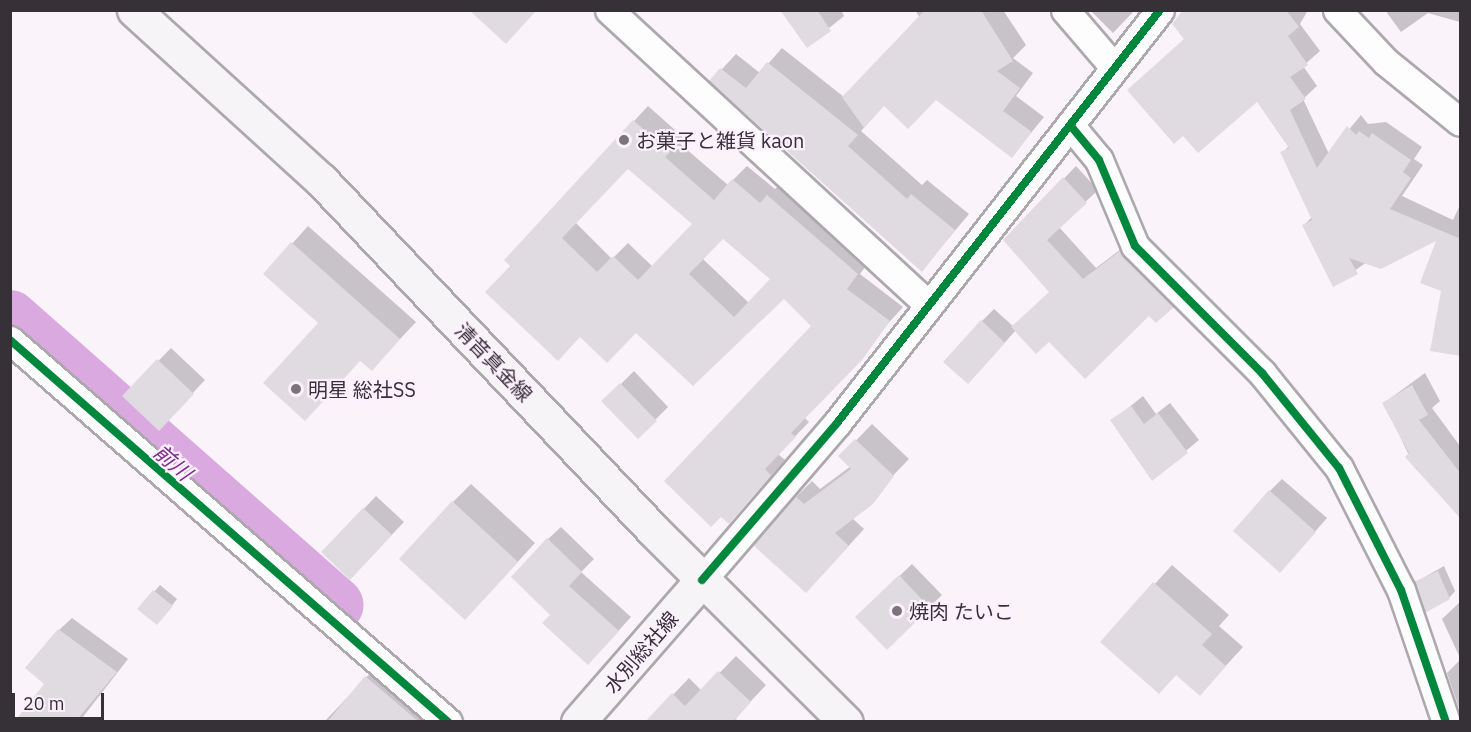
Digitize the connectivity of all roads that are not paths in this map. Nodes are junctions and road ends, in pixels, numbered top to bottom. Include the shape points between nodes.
1 (134, 10) edge
2 (609, 10) edge
3 (1065, 10) edge
4 (1160, 10) edge
5 (1337, 10) edge
6 (1113, 66) junction
7 (1461, 122) edge
8 (1070, 125) junction
9 (926, 303) junction
10 (10, 340) edge
11 (702, 580) junction
12 (448, 722) edge
13 (578, 722) edge
14 (846, 722) edge
15 (1446, 722) edge

1 - 11 main road, 清音真金線 via 321,180
2 - 9 street
3 - 6 street
4 - 6 street
5 - 7 street via 1386,62
6 - 8 street
8 - 9 street
8 - 15 street via 1099,160 1135,246 1262,373 1340,468 1401,590
9 - 11 street via 837,423
10 - 12 street
11 - 13 main road, 水別総社線
11 - 14 main road, 清音真金線

